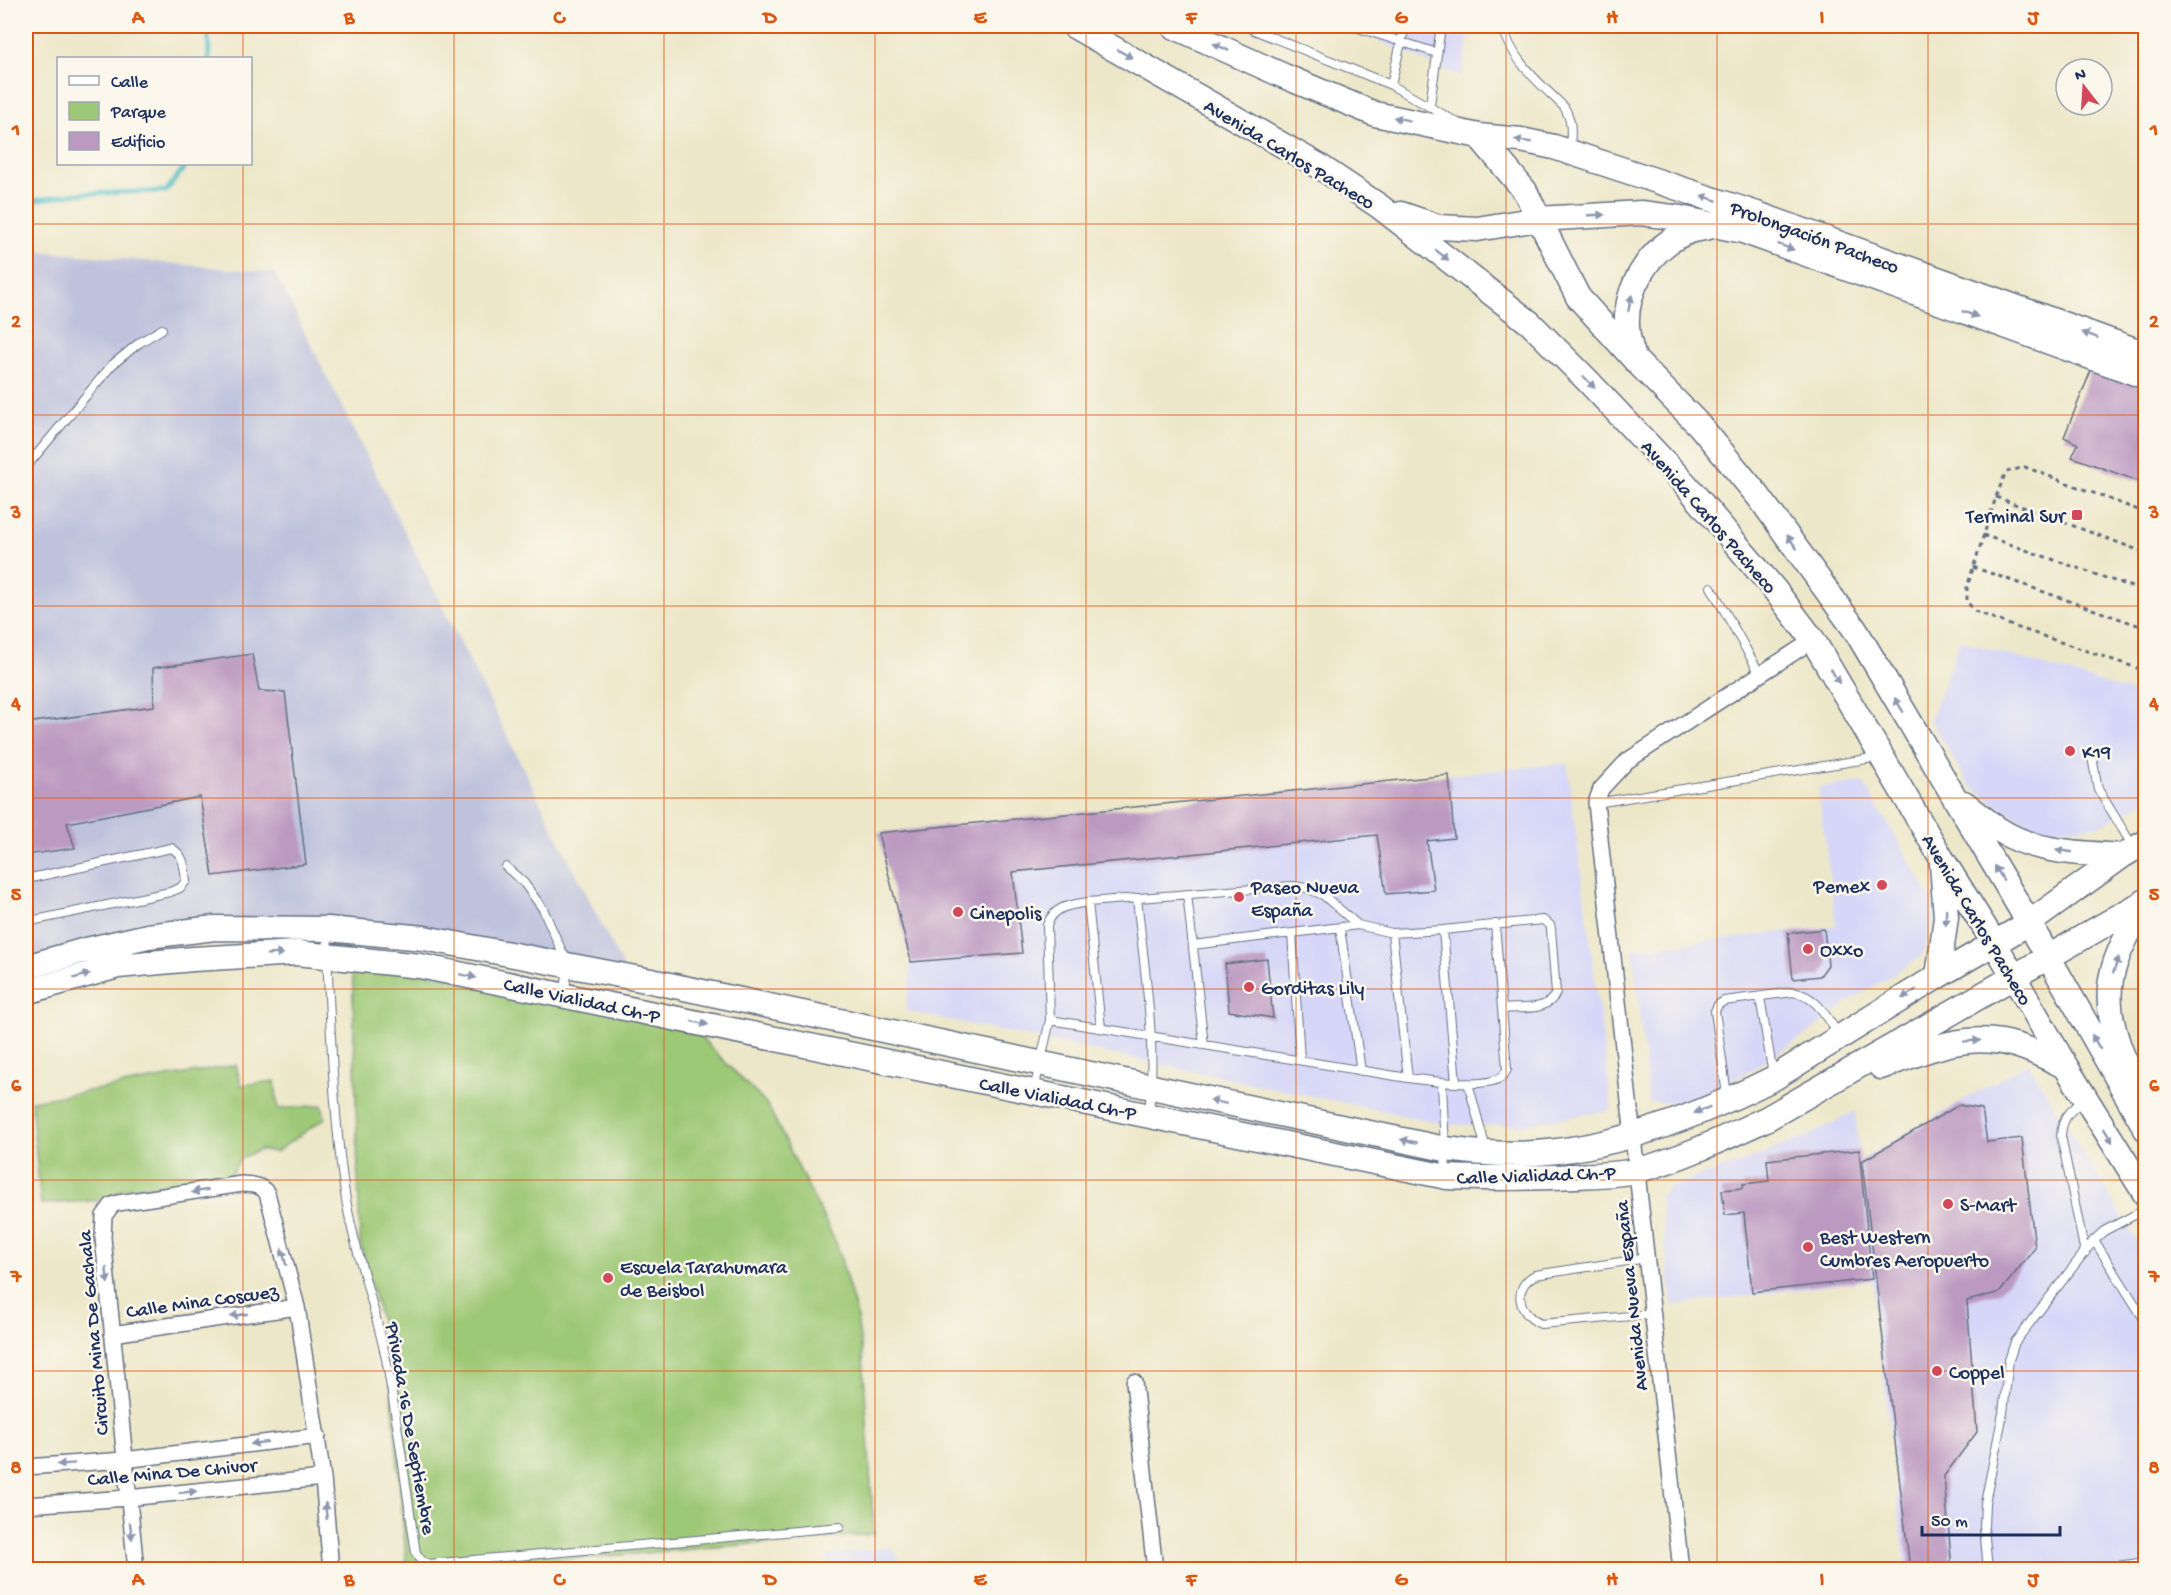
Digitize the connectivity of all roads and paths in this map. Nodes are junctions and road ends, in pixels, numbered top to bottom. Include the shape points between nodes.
1 (1074, 26) edge
2 (1173, 26) edge
3 (1244, 26) edge
4 (1352, 26) edge
5 (1405, 26) edge
6 (1441, 26) edge
7 (1503, 26) edge
8 (1402, 41) junction
9 (1437, 52) junction
10 (1392, 85) junction
11 (1430, 105) junction
12 (1479, 136) junction
13 (1570, 152) junction
14 (1379, 206) junction
15 (1538, 219) junction
16 (1715, 226) junction
17 (162, 329) dead end
18 (2145, 354) edge
19 (1635, 360) junction
20 (2145, 377) edge
21 (26, 467) edge
22 (1996, 497) junction
23 (2145, 513) edge
24 (1983, 535) junction
25 (2145, 553) edge
26 (1973, 567) junction
27 (1711, 587) dead end
28 (2145, 592) edge
29 (2145, 628) edge
30 (1813, 639) junction
31 (2145, 671) edge
32 (1760, 674) junction
33 (1881, 757) junction
34 (2092, 758) dead end
35 (1952, 794) junction
36 (1596, 803) junction
37 (2134, 849) edge
38 (1942, 859) junction
39 (506, 867) dead end
40 (26, 879) edge
41 (1186, 894) junction
42 (1137, 898) junction
43 (1088, 902) junction
44 (2145, 902) edge
45 (26, 922) edge
46 (2029, 923) junction
47 (1495, 924) junction
48 (1358, 925) junction
49 (1340, 928) junction
50 (328, 929) junction
51 (1443, 930) junction
52 (1292, 933) junction
53 (1392, 933) junction
54 (1995, 944) junction
55 (1193, 945) junction
56 (327, 955) junction
57 (2047, 957) junction
58 (568, 965) junction
59 (26, 967) edge
60 (1938, 976) junction
61 (2014, 977) junction
62 (26, 992) edge
63 (565, 996) junction
64 (1760, 997) junction
65 (1503, 1008) junction
66 (1050, 1020) junction
67 (1101, 1028) junction
68 (1150, 1035) junction
69 (1841, 1037) junction
70 (1204, 1045) junction
71 (1300, 1060) junction
72 (2124, 1060) junction
73 (1041, 1063) junction
74 (2066, 1067) junction
75 (1361, 1071) junction
76 (2145, 1076) edge
77 (1408, 1078) junction
78 (1774, 1078) junction
79 (1442, 1083) junction
80 (1456, 1083) junction
81 (1468, 1083) junction
82 (1152, 1088) junction
83 (1817, 1091) junction
84 (1034, 1092) junction
85 (2086, 1098) junction
86 (2145, 1099) edge
87 (1728, 1100) junction
88 (1149, 1115) junction
89 (2145, 1129) edge
90 (1633, 1135) junction
91 (1445, 1149) junction
92 (1491, 1166) junction
93 (1637, 1171) junction
94 (1447, 1177) junction
95 (2145, 1195) edge
96 (2145, 1209) edge
97 (2094, 1240) junction
98 (2085, 1253) junction
99 (1647, 1258) junction
100 (297, 1307) junction
101 (1653, 1314) junction
102 (2145, 1322) edge
103 (112, 1334) junction
104 (1134, 1382) dead end
105 (318, 1436) junction
106 (124, 1461) junction
107 (26, 1467) edge
108 (323, 1478) junction
109 (128, 1498) junction
110 (26, 1505) edge
111 (840, 1527) dead end
112 (2145, 1562) edge
113 (136, 1569) edge
114 (331, 1569) edge
115 (1155, 1569) edge
116 (1682, 1569) edge
117 (1988, 1569) edge
118 (2088, 1569) edge

1 -> 14 main road, Avenida Carlos Pacheco via 1319,166
12 -> 2 main road via 1375,114
3 - 10 lane
4 - 8 lane
5 - 8 lane
6 - 9 lane
7 - 13 lane via 1516,59 1569,115
8 - 9 lane
8 - 10 lane
9 - 11 lane
10 - 11 lane
11 - 12 lane
13 -> 12 main road, Prolongación Pacheco via 1521,140
12 - 15 main road, Avenida Carlos Pacheco via 1525,191
18 -> 13 main road, Prolongación Pacheco via 1757,214
14 - 15 main road, Prolongación Pacheco via 1439,227 1477,229
14 -> 30 main road, Avenida Carlos Pacheco via 1530,323 1687,486
15 -> 16 main road, Prolongación Pacheco via 1641,213
15 - 19 main road, Avenida Carlos Pacheco via 1578,297
19 -> 16 main road via 1628,336 1627,310 1634,284 1666,244
16 -> 20 main road, Prolongación Pacheco via 1743,231
17 - 21 lane via 112,365
35 -> 19 main road, Avenida Carlos Pacheco via 1856,631 1759,497 1700,426
22 - 23 path via 2006,472 2025,467
22 - 24 path
22 - 25 path
24 - 26 path
24 - 28 path
26 - 29 path
26 - 31 path via 1967,602 1975,611
27 - 32 lane
30 - 32 street
30 -> 33 main road, Avenida Carlos Pacheco
32 - 36 street via 1627,761 1601,789
33 - 36 lane
33 - 38 main road, Avenida Carlos Pacheco
34 - 37 lane via 2098,789
37 -> 35 main road via 2046,849 2001,832
46 -> 35 main road, Avenida Carlos Pacheco
36 - 90 street, Avenida Nueva España
37 - 46 main road, Calle Vialidad Ch-P
38 - 54 main road, Avenida Carlos Pacheco
38 -> 60 main road via 1946,918
39 - 58 lane via 525,883 543,909
40 - 45 lane via 171,848 184,861 186,881 170,892
41 - 42 lane
41 - 48 lane via 1306,888 1323,895
41 - 55 lane
42 - 43 lane
42 - 68 lane
43 - 66 lane via 1059,908 1047,925
43 - 67 lane
44 - 57 main road, Calle Vialidad Ch-P
72 -> 44 main road via 2114,1028 2111,978
46 - 54 main road, Calle Vialidad Ch-P
46 - 57 main road, Avenida Carlos Pacheco
47 - 51 lane
47 - 65 lane
47 - 65 lane via 1543,920 1551,929 1554,999 1544,1006
48 - 49 lane
48 - 53 lane
49 - 52 lane
49 - 75 lane
50 - 56 lane
50 - 58 main road, Calle Vialidad Ch-P via 424,938
50 - 59 main road, Calle Vialidad Ch-P via 215,928 148,936
51 - 53 lane
51 - 80 lane
52 - 55 lane
52 - 71 lane
53 - 77 lane
54 - 60 main road, Calle Vialidad Ch-P
54 - 61 main road, Avenida Carlos Pacheco
55 - 70 lane
62 -> 56 main road, Calle Vialidad Ch-P via 118,966 193,958
56 -> 63 main road, Calle Vialidad Ch-P via 420,966
56 - 111 lane, Privada 16 De Septiembre via 335,1106 344,1188 386,1361 416,1553 422,1561 429,1564
57 - 61 main road, Calle Vialidad Ch-P
89 -> 57 main road, Avenida Carlos Pacheco
58 - 63 lane
58 - 73 main road, Calle Vialidad Ch-P
60 -> 69 main road, Calle Vialidad Ch-P
61 - 74 main road, Avenida Carlos Pacheco
61 - 83 main road, Calle Vialidad Ch-P
63 -> 84 main road, Calle Vialidad Ch-P
64 - 69 lane via 1793,992 1810,998
64 - 78 lane
64 - 87 lane via 1724,1001 1715,1011
65 - 81 lane via 1505,1074 1496,1081
66 - 67 lane
66 - 73 lane
67 - 68 lane
68 - 70 lane
68 - 82 lane
69 - 78 main road, Calle Vialidad Ch-P
70 - 71 lane
71 - 75 lane
72 - 76 main road
72 - 86 main road
73 - 82 main road, Calle Vialidad Ch-P
73 - 84 lane
83 -> 74 main road via 1953,1042 2002,1042
74 - 85 main road, Avenida Carlos Pacheco
75 - 77 lane
77 - 79 lane
78 - 87 main road, Calle Vialidad Ch-P
79 - 80 lane
79 - 91 lane
80 - 81 lane
81 - 92 lane
82 - 88 lane
91 -> 82 main road, Calle Vialidad Ch-P
83 - 93 main road, Calle Vialidad Ch-P via 1717,1142
84 - 88 main road, Calle Vialidad Ch-P
85 -> 95 main road, Avenida Carlos Pacheco
85 - 98 lane via 2066,1115 2061,1125
87 -> 90 main road, Calle Vialidad Ch-P
88 - 94 main road, Calle Vialidad Ch-P
90 - 92 main road, Calle Vialidad Ch-P
90 - 93 street, Avenida Nueva España
91 - 92 main road, Calle Vialidad Ch-P
91 - 94 lane
92 - 93 main road, Calle Vialidad Ch-P via 1600,1175
92 - 94 main road, Calle Vialidad Ch-P
93 - 99 street, Avenida Nueva España
96 - 97 lane
97 - 98 lane
97 - 102 lane
98 - 117 lane via 2015,1342 2008,1360 2003,1413 1985,1503 1983,1527
99 - 101 street, Avenida Nueva España
99 - 101 lane via 1535,1275 1522,1285 1520,1299 1524,1311 1541,1324
100 -> 103 street, Calle Mina Coscuez
100 -> 103 street, Circuito Mina De Gachala via 267,1193 258,1185 242,1184 112,1205 104,1216 103,1226
100 - 105 street, Circuito Mina De Gachala
101 - 116 street, Avenida Nueva España
103 - 106 street, Circuito Mina De Gachala
104 - 115 street
105 -> 106 street, Calle Mina De Chivor
105 - 108 street, Circuito Mina De Gachala
106 -> 107 street, Calle Mina De Chivor
106 - 109 street, Circuito Mina De Gachala
109 -> 108 street, Calle Mina De Chivor
114 -> 108 street, Circuito Mina De Gachala
109 - 110 street, Calle Mina De Chivor
109 -> 113 street, Circuito Mina De Gachala
112 - 118 lane

